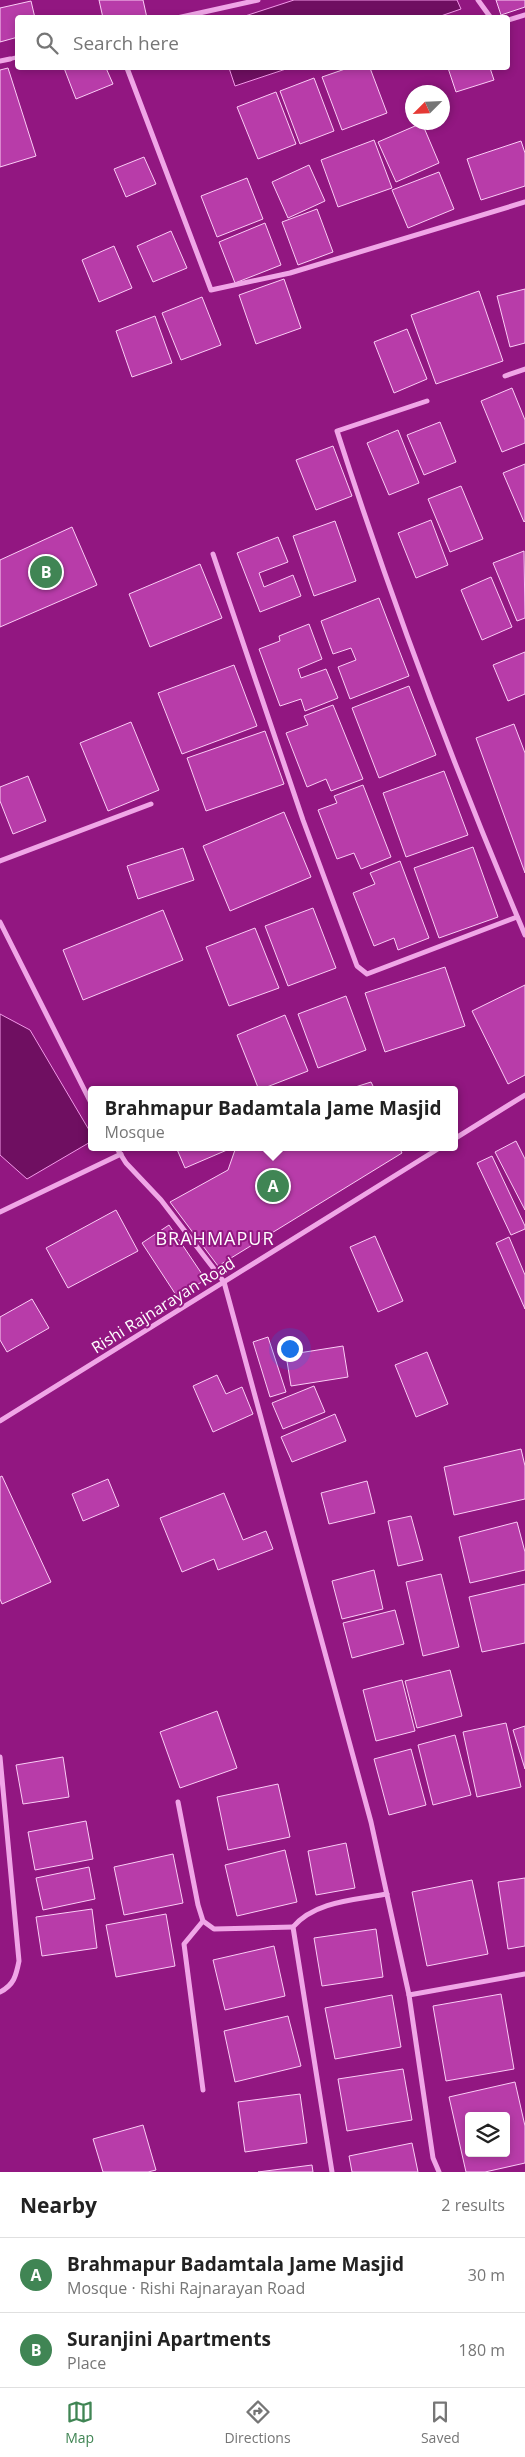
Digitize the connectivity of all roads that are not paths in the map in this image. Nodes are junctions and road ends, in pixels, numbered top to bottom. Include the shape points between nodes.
1 (258, 0) edge
2 (478, 0) edge
3 (190, 15) edge
4 (489, 15) edge
5 (525, 15) edge
6 (510, 19) edge
7 (15, 57) edge
8 (10, 59) joint
9 (0, 61) edge
10 (128, 70) edge
11 (525, 202) edge
12 (525, 369) edge
13 (504, 376) dead end
14 (427, 402) dead end
15 (213, 554) dead end
16 (152, 804) dead end
17 (0, 861) edge
18 (517, 917) junction
19 (0, 922) edge
20 (525, 936) edge
21 (525, 1095) edge
22 (88, 1097) edge
23 (458, 1137) edge
24 (118, 1151) edge
25 (435, 1151) edge
26 (120, 1154) junction
27 (0, 1212) edge
28 (224, 1282) junction
29 (0, 1421) edge
30 (0, 1757) edge
31 (178, 1802) dead end
32 (387, 1894) junction
33 (203, 1921) junction
34 (293, 1927) junction
35 (525, 1974) edge
36 (0, 1992) edge
37 (409, 1995) junction
38 (203, 2090) dead end
39 (332, 2172) edge
40 (439, 2172) edge

1 - 3 street
2 - 4 street
5 - 6 street
7 - 8 lane
8 - 9 street
10 - 11 street via 211,290 290,273
12 - 13 street
14 - 18 street via 337,432 407,640
15 - 18 street via 303,820 357,966 368,974
16 - 17 street
18 - 20 street
19 - 22 street
21 - 23 street
24 - 26 street
25 - 28 street, Rishi Rajnarayan Road
26 - 27 street
26 - 28 street via 161,1200
28 - 29 street, Rishi Rajnarayan Road
28 - 32 street
30 - 36 street via 19,1961 11,1986
31 - 33 street
32 - 34 street via 314,1909
32 - 37 street
33 - 34 street via 214,1929
33 - 38 street via 184,1944
34 - 39 street
35 - 37 street
37 - 40 street via 433,2158

